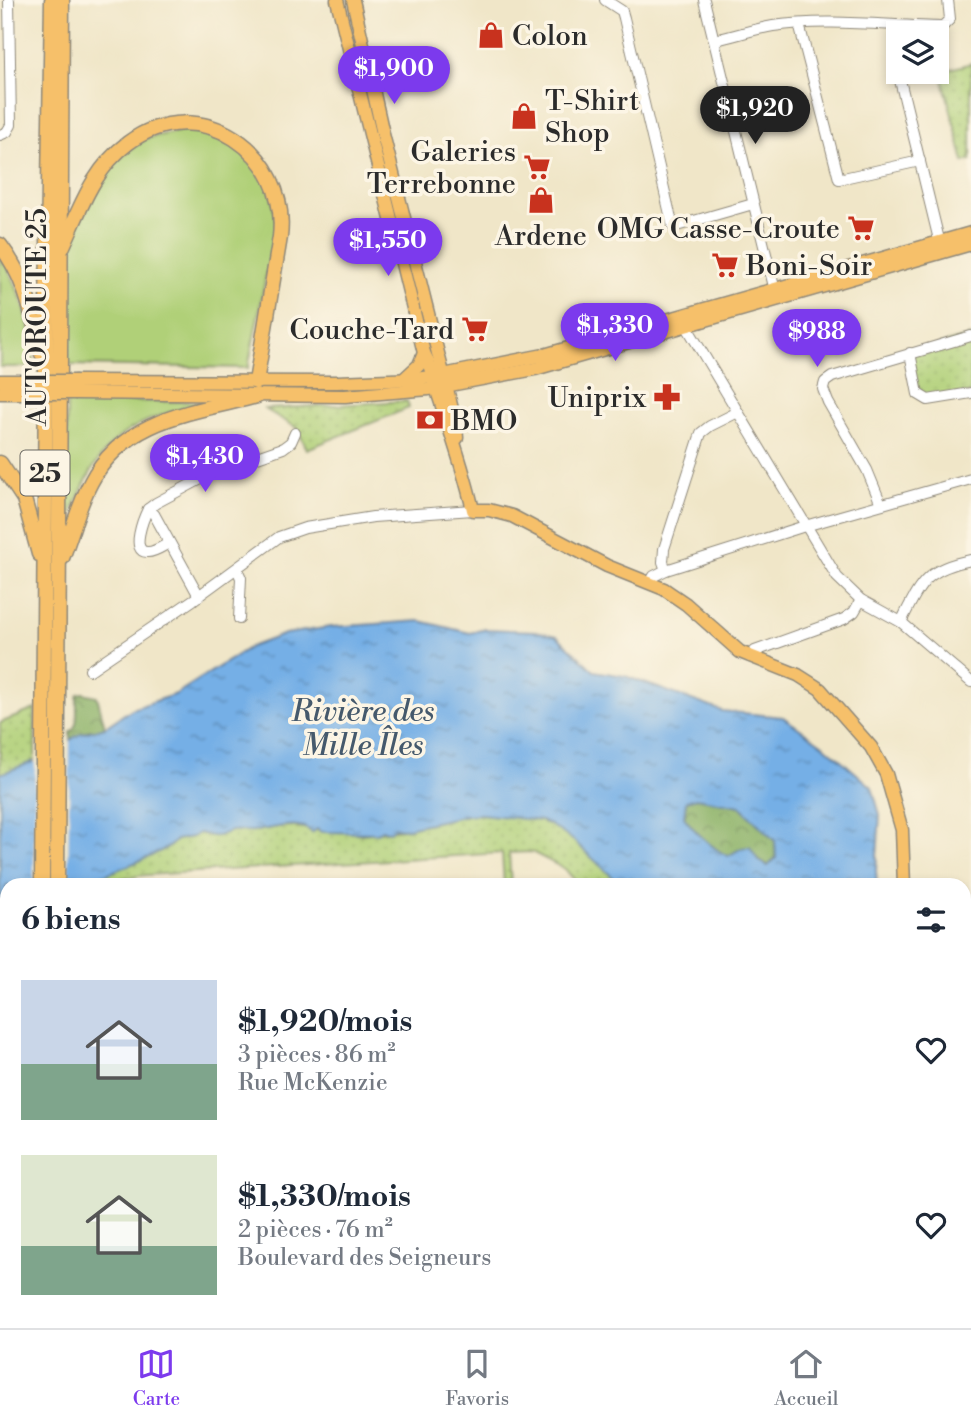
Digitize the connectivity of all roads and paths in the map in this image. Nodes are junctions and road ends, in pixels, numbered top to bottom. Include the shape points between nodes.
1 (9, 0) edge
2 (50, 0) edge
3 (62, 0) edge
4 (337, 0) edge
5 (353, 0) edge
6 (605, 0) edge
7 (704, 0) edge
8 (948, 0) edge
9 (948, 21) edge
10 (799, 24) junction
11 (886, 26) edge
12 (715, 40) junction
13 (901, 84) edge
14 (0, 135) edge
15 (920, 161) junction
16 (753, 204) junction
17 (971, 233) edge
18 (971, 244) edge
19 (0, 246) edge
20 (941, 248) junction
21 (61, 250) junction
22 (776, 294) junction
23 (684, 321) junction
24 (971, 335) edge
25 (424, 353) junction
26 (910, 353) junction
27 (46, 368) junction
28 (405, 378) junction
29 (0, 381) edge
30 (439, 382) junction
31 (25, 387) junction
32 (256, 389) junction
33 (0, 393) edge
34 (971, 393) edge
35 (738, 412) junction
36 (295, 433) dead end
37 (0, 463) edge
38 (971, 480) edge
39 (881, 503) junction
40 (148, 509) junction
41 (472, 510) junction
42 (805, 526) junction
43 (169, 543) junction
44 (971, 560) edge
45 (59, 566) junction
46 (237, 569) junction
47 (666, 570) junction
48 (44, 578) junction
49 (650, 583) junction
50 (199, 596) junction
51 (861, 600) junction
52 (239, 619) dead end
53 (901, 622) junction
54 (750, 657) junction
55 (90, 670) dead end
56 (971, 682) edge
57 (42, 878) edge
58 (57, 878) edge
59 (904, 878) edge
60 (0, 1232) edge
61 (0, 1240) edge
62 (0, 1277) edge
63 (0, 1299) edge

1 - 14 street via 11,125
2 - 27 highway, AUTOROUTE 25 / 25
3 - 21 highway, AUTOROUTE 25 / 25
4 - 25 main road
5 - 30 main road
6 - 16 street via 624,18 673,227
7 - 12 street
8 - 9 street
10 - 11 street
10 - 12 street
10 - 15 street via 839,179
12 - 16 street
13 - 15 street
15 - 20 street
16 - 22 street
17 - 20 main road
18 - 20 main road
19 - 27 highway via 25,289
20 - 22 main road
21 - 32 highway via 90,186 133,139 161,127 185,124 212,128 236,139 267,169 281,209
21 - 45 highway, AUTOROUTE 25 / 25
22 - 23 main road
23 - 30 main road via 527,371
23 - 35 street
24 - 26 street
25 - 28 main road
25 - 30 main road
26 - 34 street via 918,394 928,400
26 - 39 street via 832,377 823,389
27 - 48 highway, AUTOROUTE 25 / 25
28 - 30 main road
28 - 32 main road
29 - 31 main road
30 - 32 main road via 371,395
30 - 41 main road via 456,425
31 - 32 main road, bridge
31 - 33 main road
32 - 45 highway via 170,417 124,442 92,479
35 - 42 street
35 - 47 street via 701,433 664,550
36 - 40 street via 283,448 214,472
37 - 48 highway via 24,499
38 - 39 street
39 - 42 street
40 - 43 street
40 - 43 street via 139,547 150,552
41 - 46 street via 373,517 301,529 273,540
41 - 49 main road via 512,516
42 - 47 street
42 - 51 street via 837,576
43 - 50 street
44 - 53 street via 929,575
45 - 58 highway, AUTOROUTE 25 / 25
46 - 50 street
46 - 52 street via 241,578
47 - 49 street
48 - 57 highway, AUTOROUTE 25 / 25
49 - 54 main road via 676,596 726,642
50 - 55 street
51 - 53 street
51 - 54 street via 855,612 844,619 755,651
53 - 56 street
54 - 59 main road via 818,687 876,754 902,826
60 - 61 highway
62 - 63 highway

